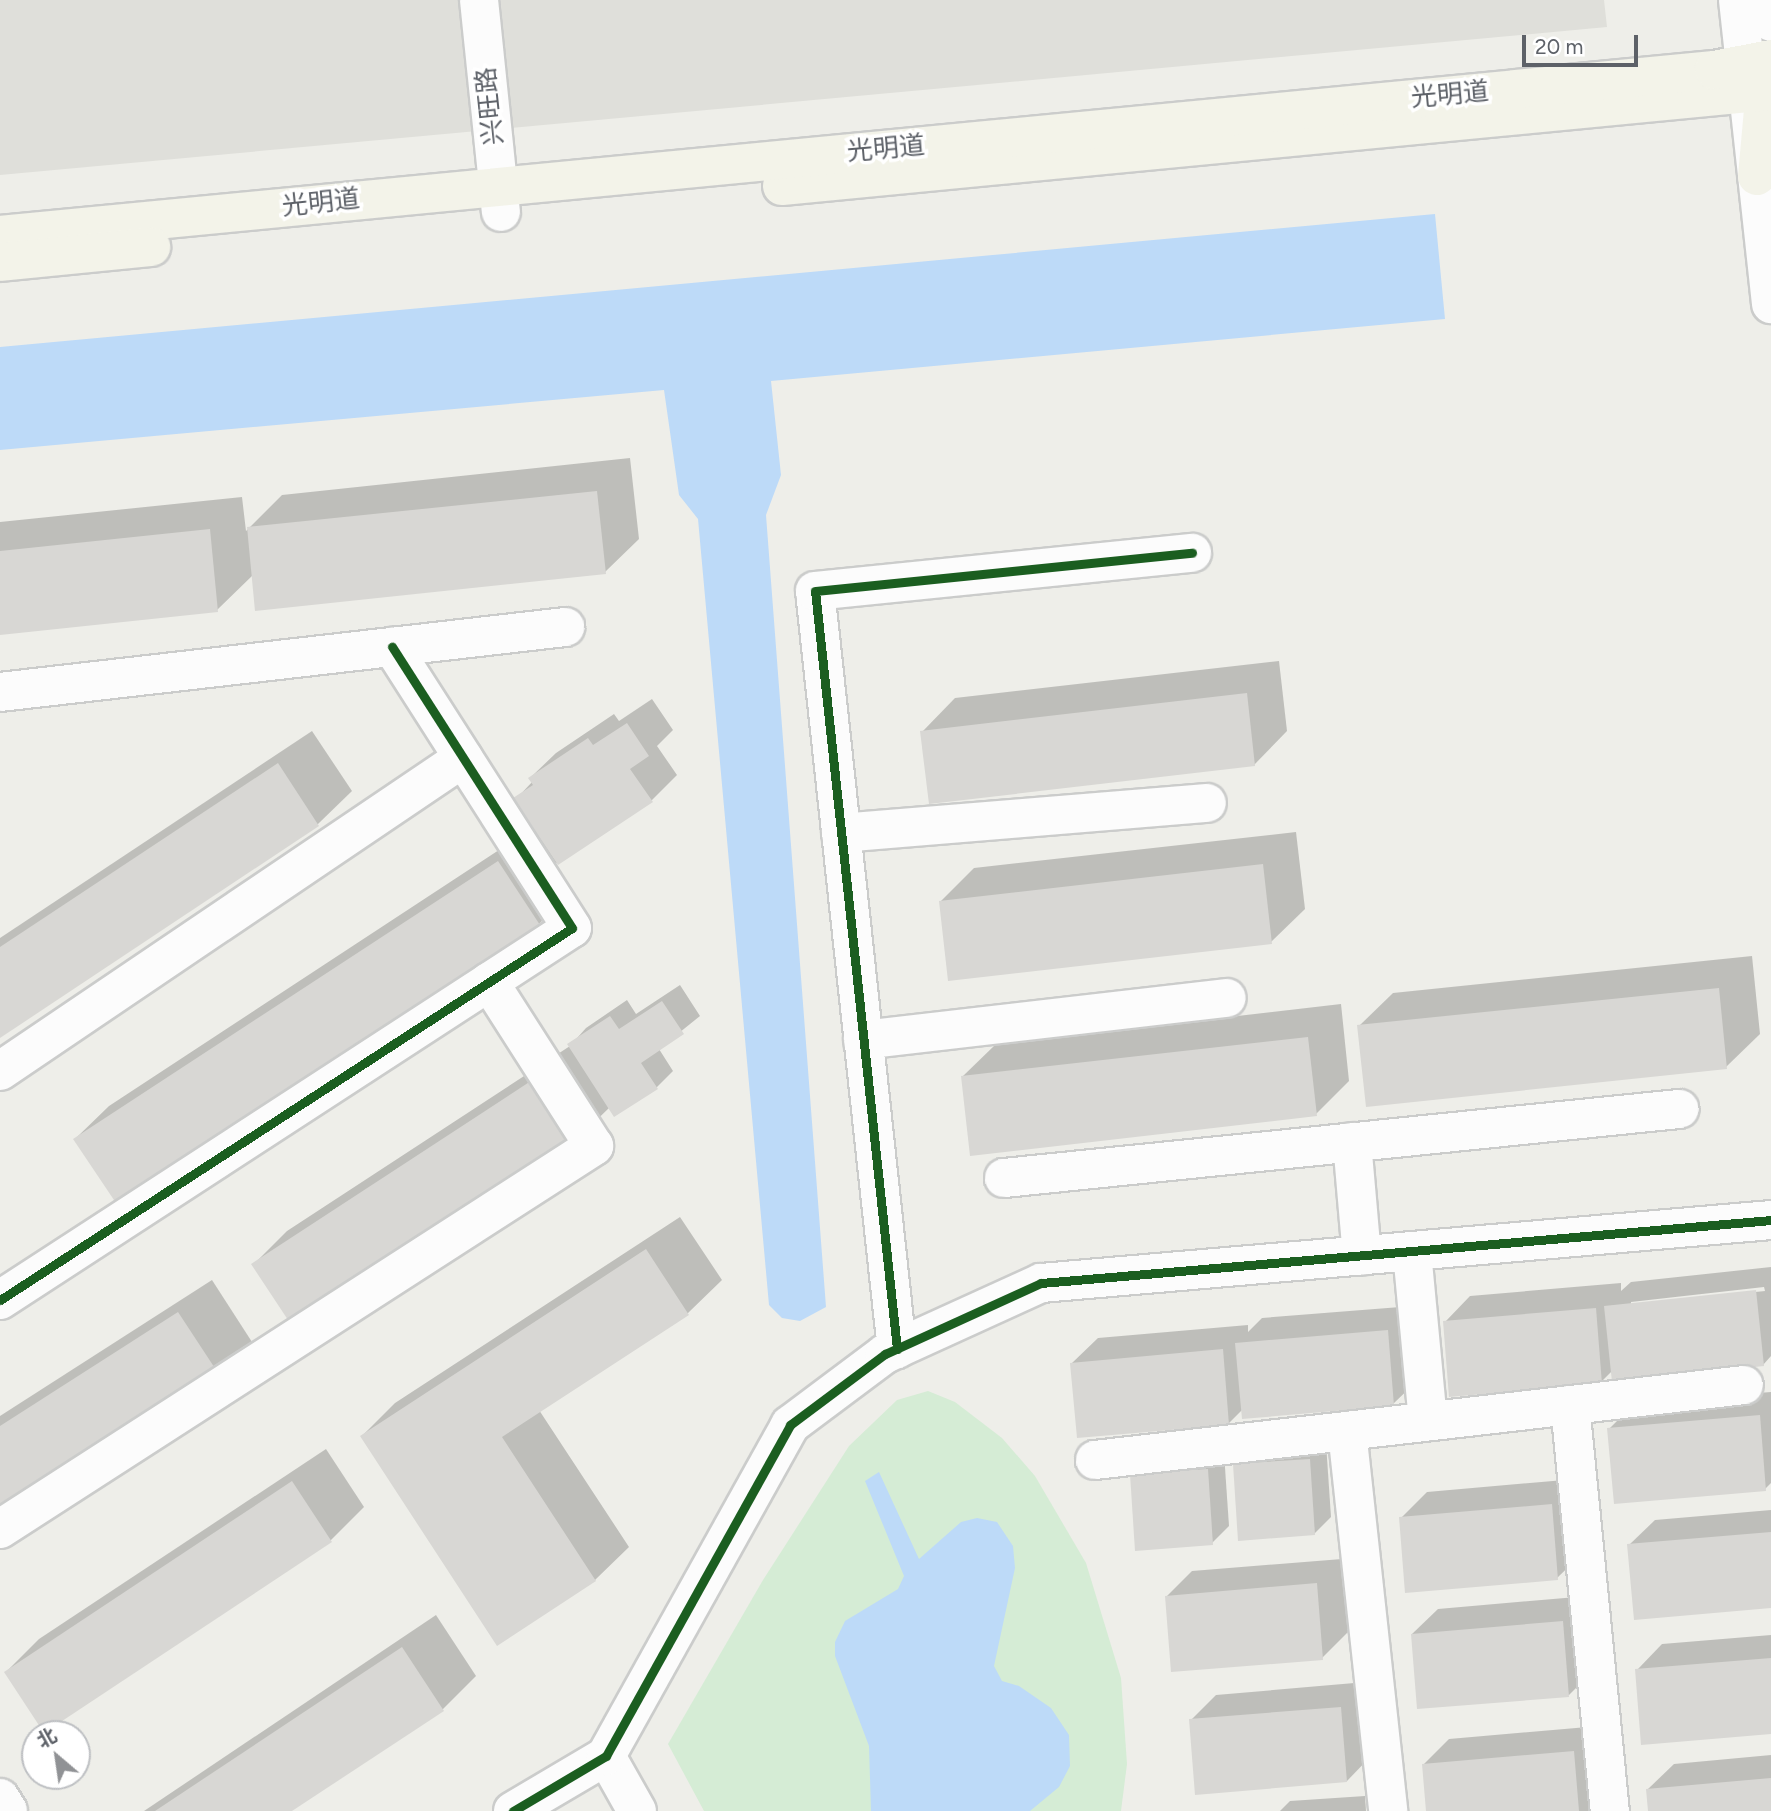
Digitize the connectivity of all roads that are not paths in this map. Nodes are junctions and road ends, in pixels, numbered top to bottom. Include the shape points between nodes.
1 (479, 0) edge
2 (1738, 0) edge
3 (1768, 0) edge
4 (1771, 22) edge
5 (1761, 80) edge
6 (500, 199) junction
7 (0, 235) edge
8 (0, 262) edge
9 (1771, 304) edge
10 (1192, 554) dead end
11 (565, 627) dead end
12 (392, 647) junction
13 (0, 692) edge
14 (463, 758) junction
15 (1207, 803) dead end
16 (841, 833) junction
17 (489, 982) junction
18 (1227, 998) dead end
19 (863, 1040) junction
20 (0, 1070) edge
21 (1679, 1109) dead end
22 (1352, 1142) junction
23 (1004, 1178) dead end
24 (1771, 1220) edge
25 (1412, 1252) junction
26 (1362, 1256) junction
27 (0, 1300) edge
28 (897, 1349) junction
29 (1744, 1385) dead end
30 (1570, 1405) junction
31 (1428, 1421) junction
32 (1348, 1431) junction
33 (1095, 1460) dead end
34 (0, 1529) edge
35 (606, 1756) junction
36 (0, 1798) edge
37 (8, 1811) edge
38 (513, 1811) edge
39 (637, 1811) edge
40 (1388, 1811) edge
41 (1609, 1811) edge

1 - 6 street, 兴旺路
2 - 5 street
3 - 4 street
5 - 6 main road, 光明道
5 - 9 street via 1757,176
6 - 7 main road, 光明道
6 - 8 main road, 光明道
10 - 16 street via 815,591
11 - 12 street
12 - 13 street
12 - 14 street
14 - 17 street via 572,928
14 - 20 street
15 - 16 street
16 - 19 street
17 - 27 street
17 - 34 street via 594,1146
18 - 19 street
19 - 28 street
21 - 22 street
22 - 23 street
22 - 26 street
24 - 25 street
25 - 26 street
25 - 31 street
26 - 28 street via 1041,1283
28 - 35 street via 790,1425
29 - 30 street
30 - 31 street
30 - 41 street
31 - 32 street
32 - 33 street
32 - 40 street
35 - 38 street
35 - 39 street
36 - 37 street

